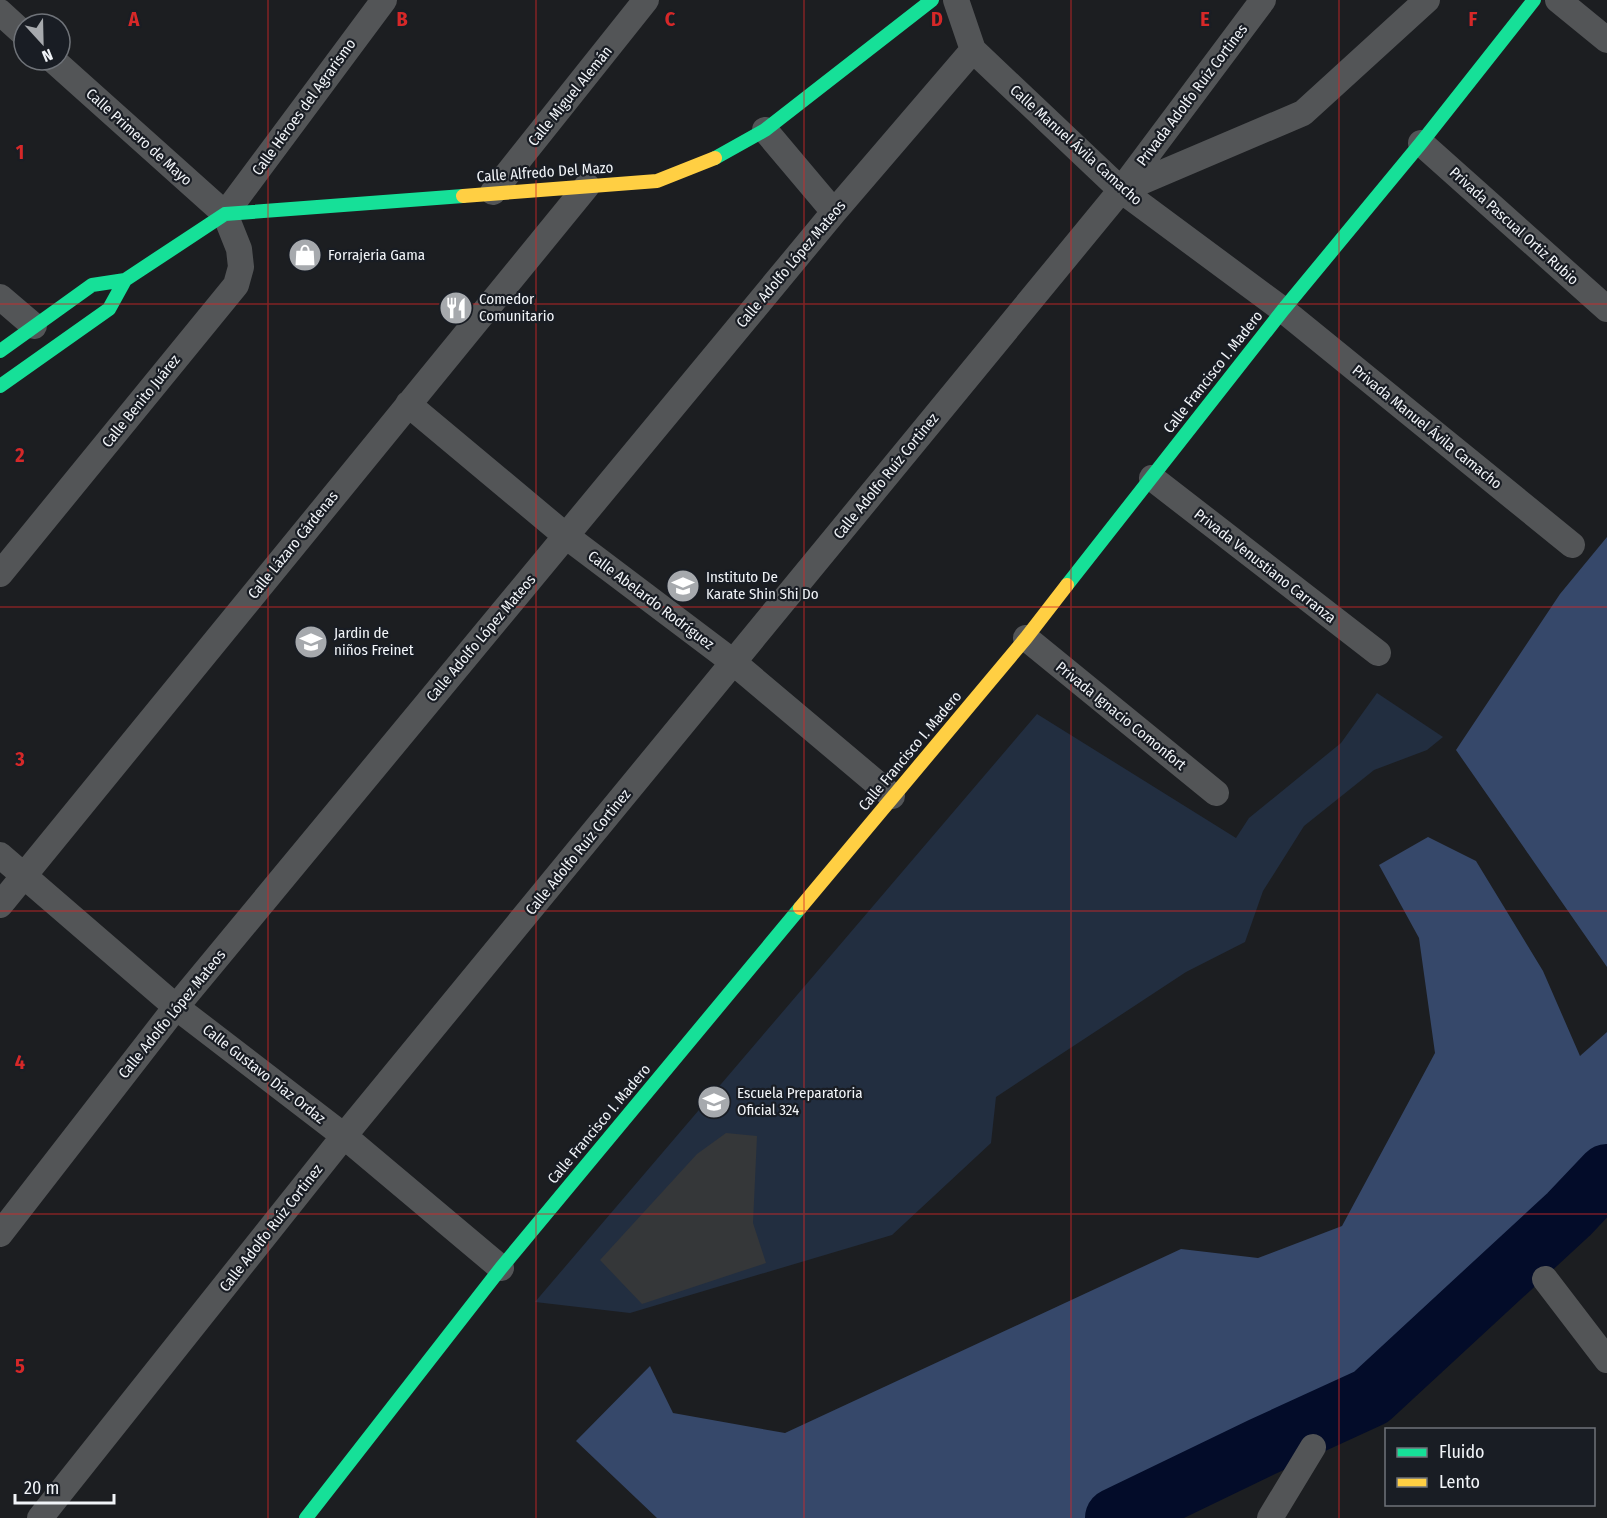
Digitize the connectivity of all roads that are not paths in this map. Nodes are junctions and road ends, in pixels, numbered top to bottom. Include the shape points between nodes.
1 (646, 0) edge
2 (932, 0) edge
3 (956, 0) edge
4 (1263, 0) edge
5 (1427, 0) edge
6 (1534, 0) edge
7 (1558, 0) edge
8 (373, 4) edge
9 (0, 12) edge
10 (12, 23) edge
11 (1607, 40) edge
12 (973, 51) junction
13 (66, 72) edge
14 (765, 130) junction
15 (1421, 143) junction
16 (587, 186) junction
17 (1121, 190) junction
18 (493, 192) junction
19 (834, 212) junction
20 (225, 214) junction
21 (125, 280) junction
22 (0, 297) edge
23 (1607, 309) edge
24 (1283, 310) junction
25 (34, 326) junction
26 (0, 351) edge
27 (0, 386) edge
28 (408, 404) junction
29 (1152, 478) junction
30 (566, 536) junction
31 (1572, 545) dead end
32 (0, 574) edge
33 (1026, 638) junction
34 (1378, 653) dead end
35 (733, 662) junction
36 (1216, 793) dead end
37 (892, 796) junction
38 (0, 855) edge
39 (23, 874) junction
40 (0, 904) edge
41 (176, 1007) junction
42 (344, 1136) junction
43 (0, 1234) edge
44 (501, 1268) junction
45 (1545, 1279) dead end
46 (1607, 1360) edge
47 (1313, 1447) dead end
48 (40, 1518) edge
49 (306, 1518) edge
50 (1270, 1518) edge

1 - 18 street, Calle Miguel Alemán
2 - 14 street, Calle Alfredo Del Mazo
3 - 12 street, Calle Manuel Ávila Camacho
4 - 17 street, Privada Adolfo Ruíz Cortines
5 - 17 street via 1303,113
6 - 15 street, Calle Francisco I. Madero
7 - 11 street
8 - 20 street, Calle Héroes del Agrarismo
9 - 10 street
12 - 17 street, Calle Manuel Ávila Camacho
12 - 19 street, Calle Adolfo López Mateos
13 - 20 street, Calle Primero de Mayo
14 - 16 street, Calle Alfredo Del Mazo via 713,159 657,181
14 - 19 street
15 - 23 street, Privada Pascual Ortiz Rubio
15 - 24 street, Calle Francisco I. Madero
16 - 18 street, Calle Alfredo Del Mazo
16 - 28 street, Calle Lázaro Cárdenas
17 - 24 street, Calle Manuel Ávila Camacho
17 - 35 street, Calle Adolfo Ruíz Cortinez
18 - 20 street, Calle Alfredo Del Mazo
19 - 30 street, Calle Adolfo López Mateos
20 - 21 street, Calle Alfredo Del Mazo
20 - 32 street, Calle Benito Juárez via 239,249 241,267 236,285
21 - 25 street, Calle Alfredo Del Mazo via 92,285
21 - 27 street, Calle Alfredo Del Mazo via 109,309
22 - 25 street
24 - 29 street, Calle Francisco I. Madero
24 - 31 street, Privada Manuel Ávila Camacho
25 - 26 street, Calle Alfredo Del Mazo
28 - 30 street, Calle Abelardo Rodríguez
28 - 39 street, Calle Lázaro Cárdenas
29 - 33 street, Calle Francisco I. Madero
29 - 34 street, Privada Venustiano Carranza
30 - 35 street, Calle Abelardo Rodríguez
30 - 41 street, Calle Adolfo López Mateos
33 - 36 street, Privada Ignacio Comonfort
33 - 37 street, Calle Francisco I. Madero
35 - 37 street, Calle Abelardo Rodríguez
35 - 42 street, Calle Adolfo Ruíz Cortinez
37 - 44 street, Calle Francisco I. Madero
38 - 39 street, Calle Gustavo Díaz Ordaz
39 - 40 street, Calle Lázaro Cárdenas
39 - 41 street, Calle Gustavo Díaz Ordaz
41 - 42 street, Calle Gustavo Díaz Ordaz
41 - 43 street, Calle Adolfo López Mateos
42 - 44 street, Calle Gustavo Díaz Ordaz
42 - 48 street, Calle Adolfo Ruíz Cortinez
44 - 49 street, Calle Francisco I. Madero
45 - 46 street
47 - 50 street

